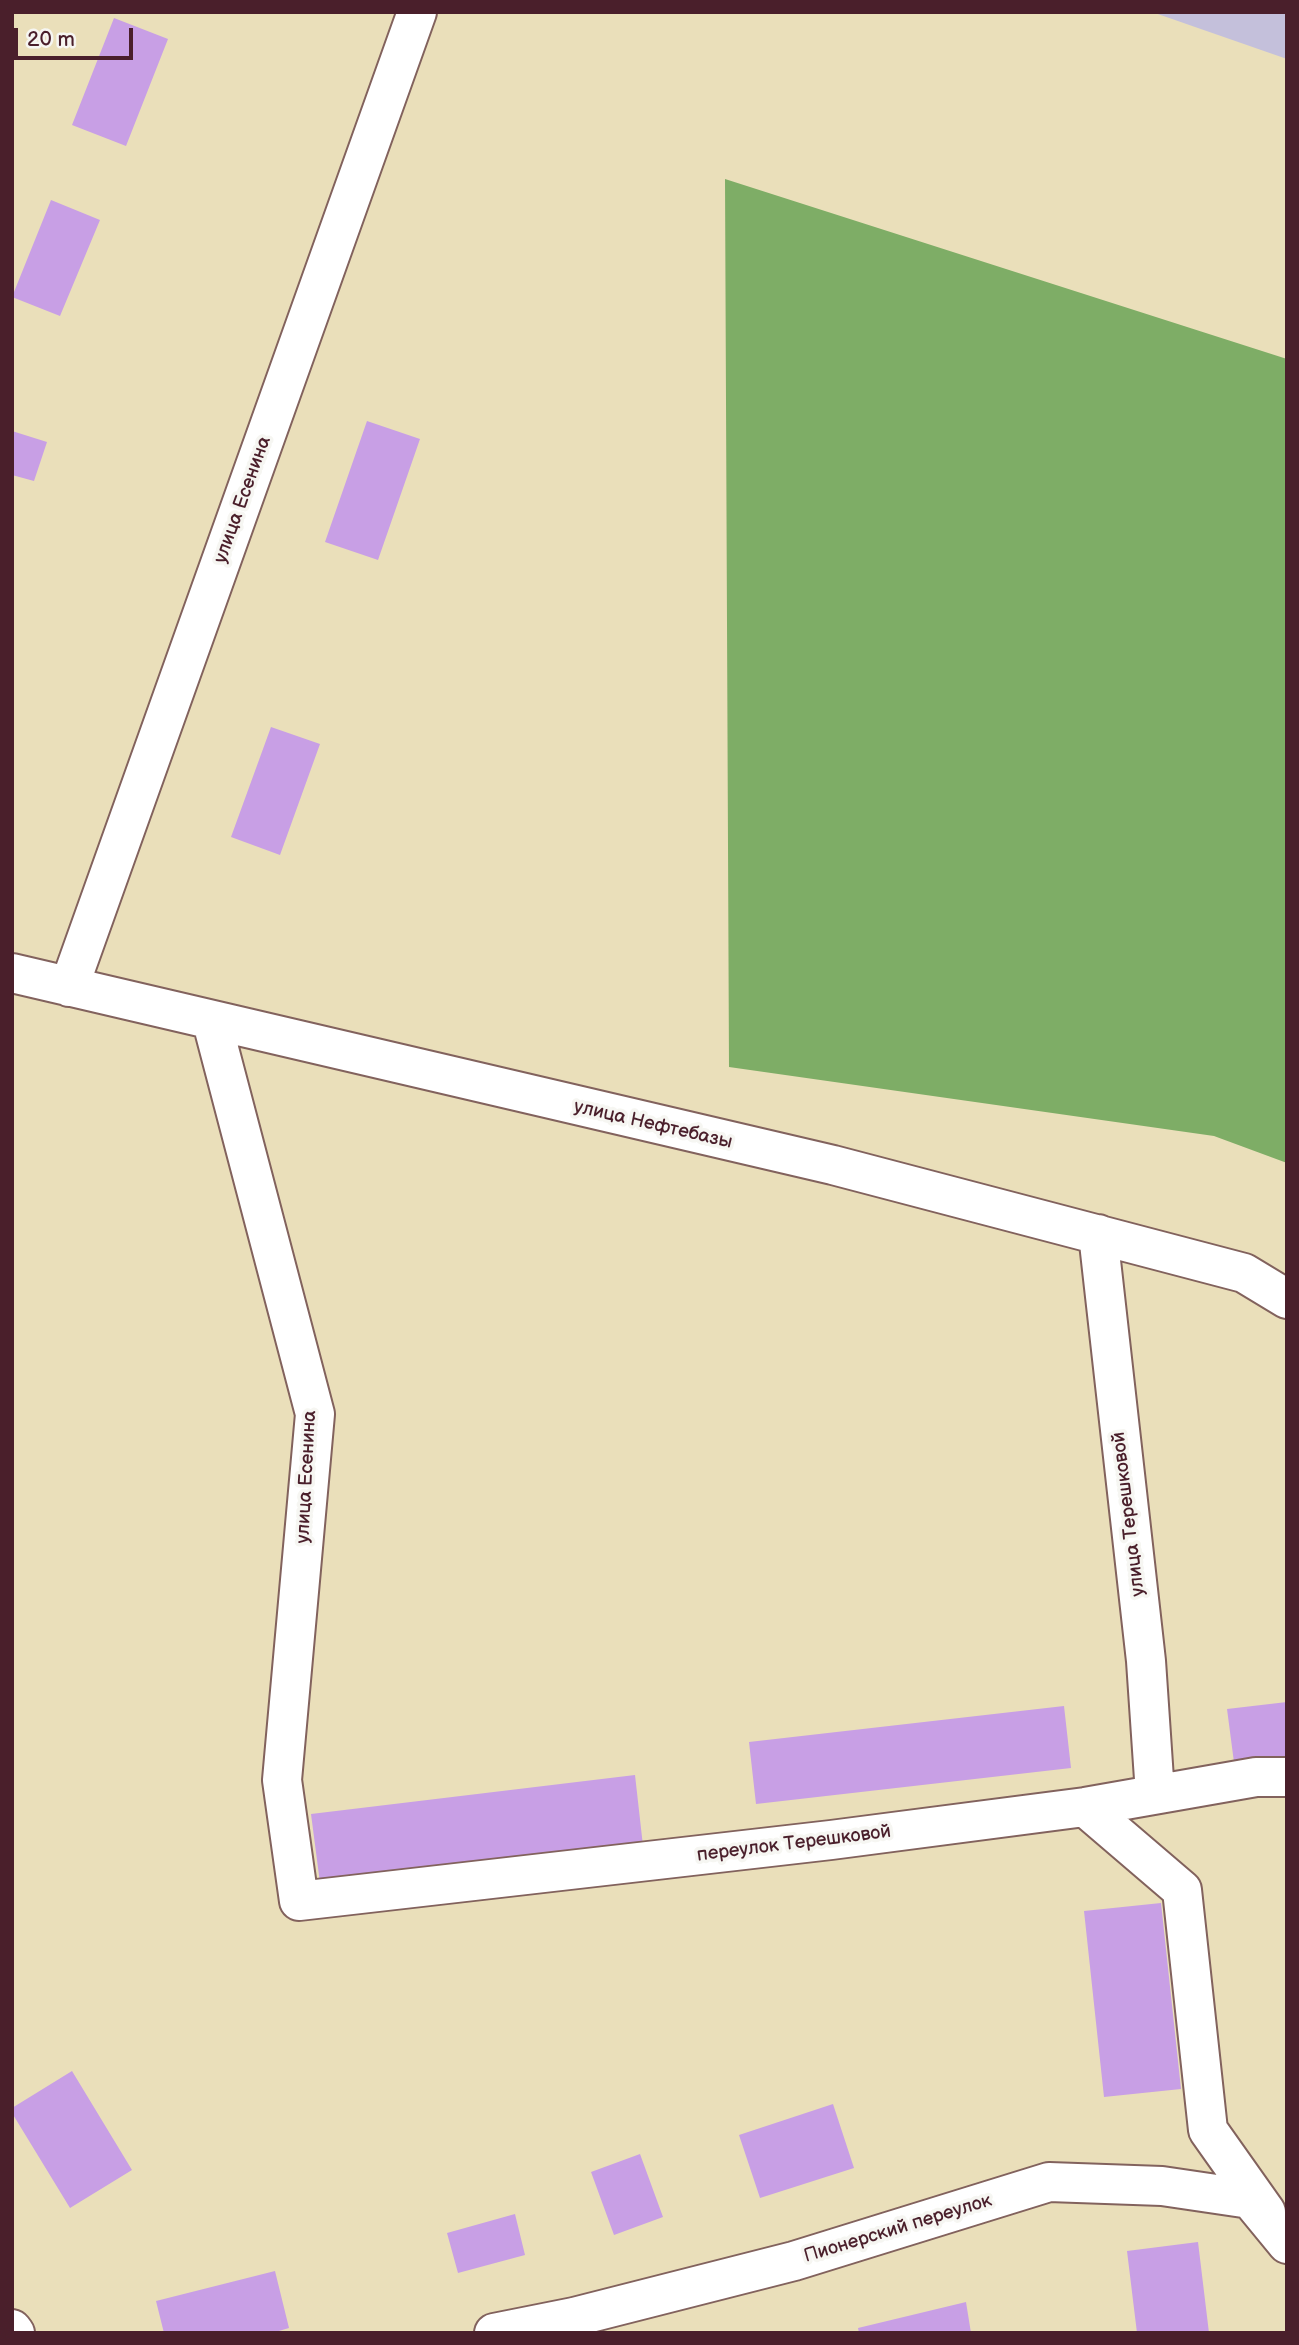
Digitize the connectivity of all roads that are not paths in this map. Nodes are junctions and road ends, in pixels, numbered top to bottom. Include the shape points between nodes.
1 (416, 12) edge
2 (12, 973) edge
3 (69, 987) junction
4 (212, 1022) junction
5 (1098, 1234) junction
6 (1287, 1299) edge
7 (1287, 1777) edge
8 (1155, 1794) junction
9 (1085, 1807) junction
10 (299, 1901) joint
11 (1287, 2243) edge
12 (494, 2333) edge

1 - 3 street, улица Есенина
2 - 3 street, улица Нефтебазы
3 - 4 street, улица Нефтебазы
4 - 5 street, улица Нефтебазы via 833,1165
4 - 10 street, улица Есенина via 315,1414 282,1780
5 - 6 street, улица Нефтебазы via 1244,1273
5 - 8 street, улица Терешковой via 1146,1661
7 - 8 street, переулок Терешковой via 1256,1777
8 - 9 street, переулок Терешковой
9 - 10 street, переулок Терешковой
9 - 11 street via 1182,1890 1208,2130
11 - 12 street, Пионерский переулок via 1250,2199 1162,2186 1049,2182 794,2262

